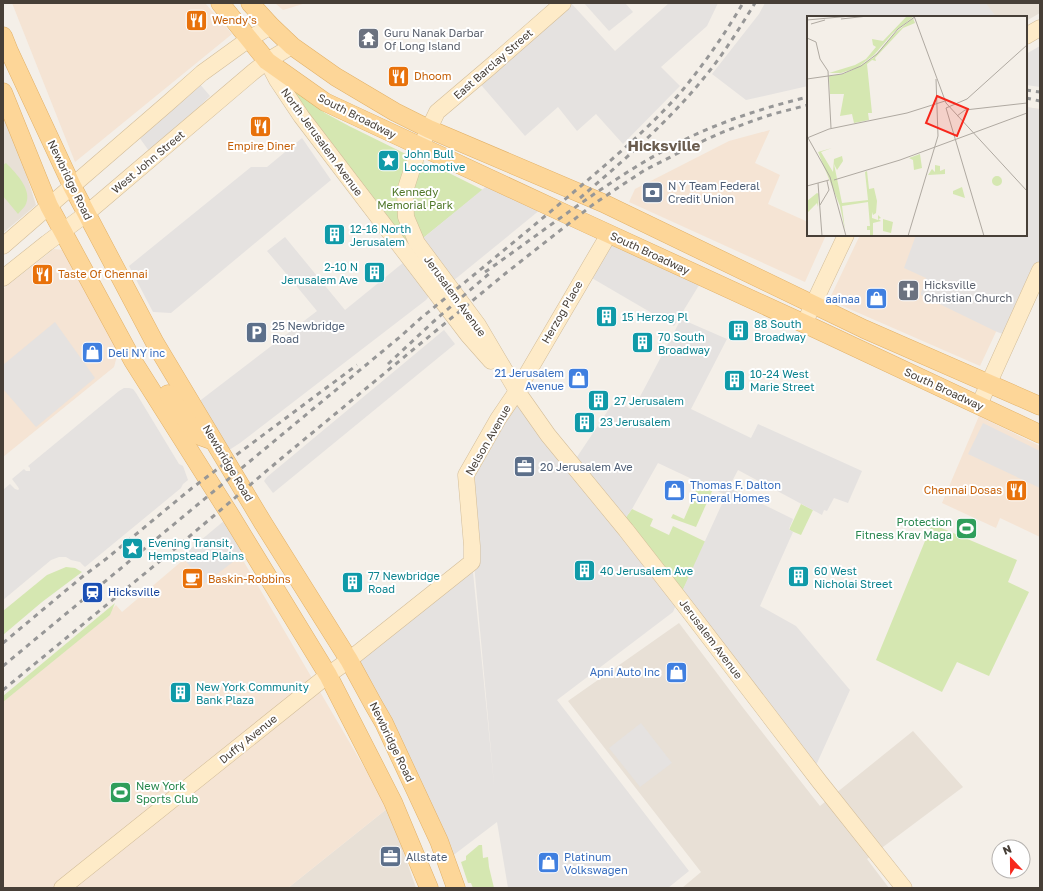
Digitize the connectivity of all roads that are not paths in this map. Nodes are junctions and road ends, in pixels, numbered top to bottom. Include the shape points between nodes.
1 (220, 3) edge
2 (250, 3) edge
3 (563, 3) edge
4 (271, 26) junction
5 (1040, 28) edge
6 (1027, 35) edge
7 (3, 36) edge
8 (249, 39) junction
9 (292, 46) junction
10 (267, 61) junction
11 (3, 92) edge
12 (429, 130) junction
13 (420, 146) junction
14 (72, 186) junction
15 (49, 206) junction
16 (86, 214) junction
17 (63, 231) junction
18 (608, 234) junction
19 (846, 236) edge
20 (3, 246) edge
21 (1040, 270) edge
22 (3, 278) edge
23 (814, 305) junction
24 (804, 324) junction
25 (468, 335) joint
26 (143, 376) junction
27 (988, 383) junction
28 (517, 391) junction
29 (979, 405) junction
30 (1040, 406) edge
31 (1040, 434) edge
32 (215, 442) junction
33 (231, 515) junction
34 (284, 555) junction
35 (472, 562) joint
36 (349, 660) junction
37 (328, 674) junction
38 (62, 888) edge
39 (429, 888) edge
40 (456, 888) edge
41 (904, 888) edge

1 - 8 main road, South Broadway
2 - 4 main road, South Broadway
3 - 12 main road, East Barclay Street via 437,112
4 - 8 main road
4 - 9 main road, South Broadway
5 - 6 main road
7 - 14 main road, Newbridge Road
8 - 10 main road, South Broadway
8 - 14 main road via 202,73
9 - 10 main road, West John Street
9 - 12 main road, South Broadway via 336,77
10 - 13 main road, South Broadway via 325,102
10 - 16 main road, West John Street
10 - 25 main road, North Jerusalem Avenue via 301,116
11 - 15 main road
12 - 13 main road, Jerusalem Avenue
12 - 23 main road, South Broadway via 603,202
13 - 18 main road, South Broadway
13 - 28 main road, Jerusalem Avenue via 405,191 406,217 417,243 478,325
14 - 15 main road
14 - 16 main road, Newbridge Road
15 - 17 main road
15 - 20 main road
16 - 17 main road, West John Street
16 - 32 main road, Newbridge Road via 155,343
17 - 22 main road, West John Street
17 - 26 main road
18 - 24 main road, South Broadway
18 - 28 main road, Herzog Place
19 - 23 main road
21 - 27 main road
23 - 24 main road
23 - 27 main road, South Broadway
24 - 29 main road, South Broadway
25 - 28 main road, Jerusalem Avenue
26 - 32 main road via 163,388 193,430
26 - 33 main road
27 - 29 main road
27 - 30 main road, South Broadway
28 - 35 main road, Nelson Avenue via 466,475
28 - 41 main road, Jerusalem Avenue via 548,435 679,598
29 - 31 main road, South Broadway
32 - 34 main road, Newbridge Road
33 - 34 main road via 235,513 252,528 270,551
33 - 37 main road
34 - 36 main road, Newbridge Road
35 - 36 main road, Duffy Avenue
36 - 37 main road, Duffy Avenue
36 - 40 main road, Newbridge Road via 384,723 439,841
37 - 38 main road, Duffy Avenue
37 - 39 main road via 393,802

